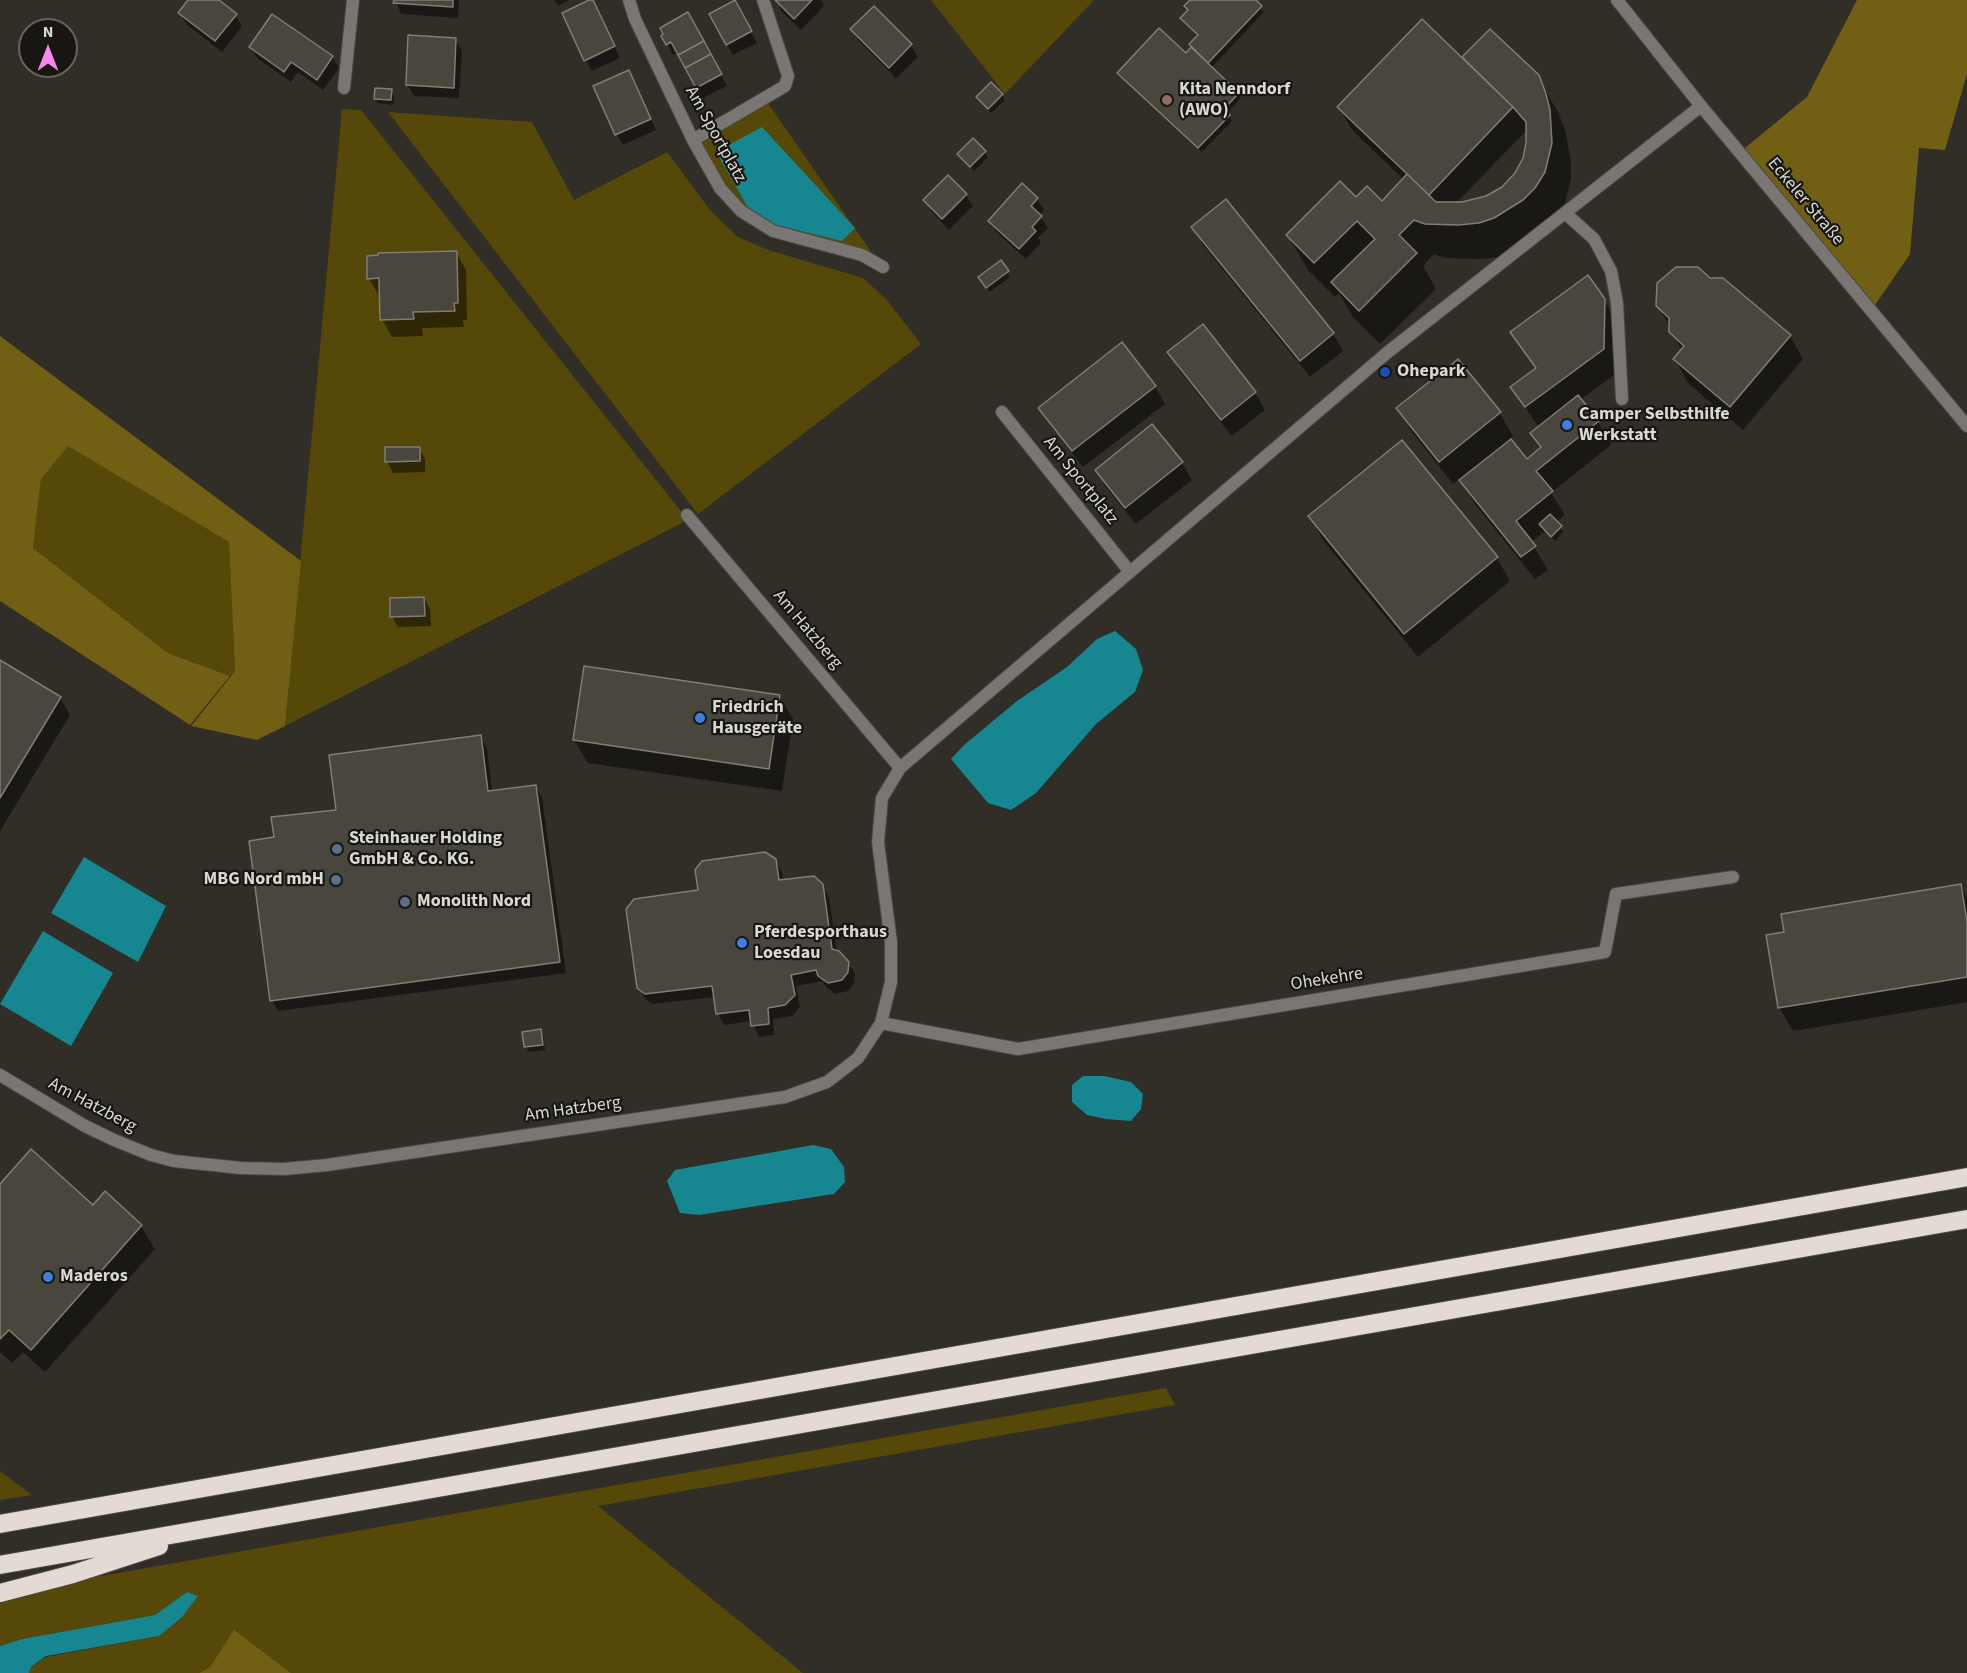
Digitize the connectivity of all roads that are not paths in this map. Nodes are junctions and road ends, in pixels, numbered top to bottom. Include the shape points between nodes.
1 (353, 0) edge
2 (629, 0) edge
3 (763, 0) edge
4 (1617, 0) edge
5 (344, 88) dead end
6 (1701, 106) junction
7 (693, 140) junction
8 (1565, 213) junction
9 (883, 267) dead end
10 (1622, 399) dead end
11 (1002, 412) dead end
12 (1967, 426) edge
13 (687, 516) dead end
14 (1131, 572) junction
15 (900, 768) junction
16 (1733, 877) dead end
17 (881, 1023) junction
18 (0, 1075) edge
19 (1967, 1178) edge
20 (1967, 1219) edge
21 (0, 1524) edge
22 (228, 1524) junction
23 (0, 1565) edge
24 (0, 1593) edge

1 - 5 street
2 - 7 street, Am Sportplatz
3 - 7 street via 788,75 784,86
4 - 6 street, Eckeler Straße
6 - 8 street
6 - 12 street, Eckeler Straße
7 - 9 street, Am Sportplatz via 720,188 741,211 773,231 862,255
8 - 10 street via 1594,239 1611,272 1617,303
8 - 14 street via 1388,352
11 - 14 street, Am Sportplatz
13 - 15 street, Am Hatzberg
14 - 15 street, Am Hatzberg
15 - 17 street, Am Hatzberg via 882,798 878,842 891,942 891,982
16 - 17 street, Ohekehre via 1616,894 1605,952 1018,1049
17 - 18 street, Am Hatzberg via 858,1058 827,1082 785,1097 284,1169 207,1166 151,1155 85,1126
19 - 21 highway
20 - 22 highway
22 - 23 highway
22 - 24 highway

